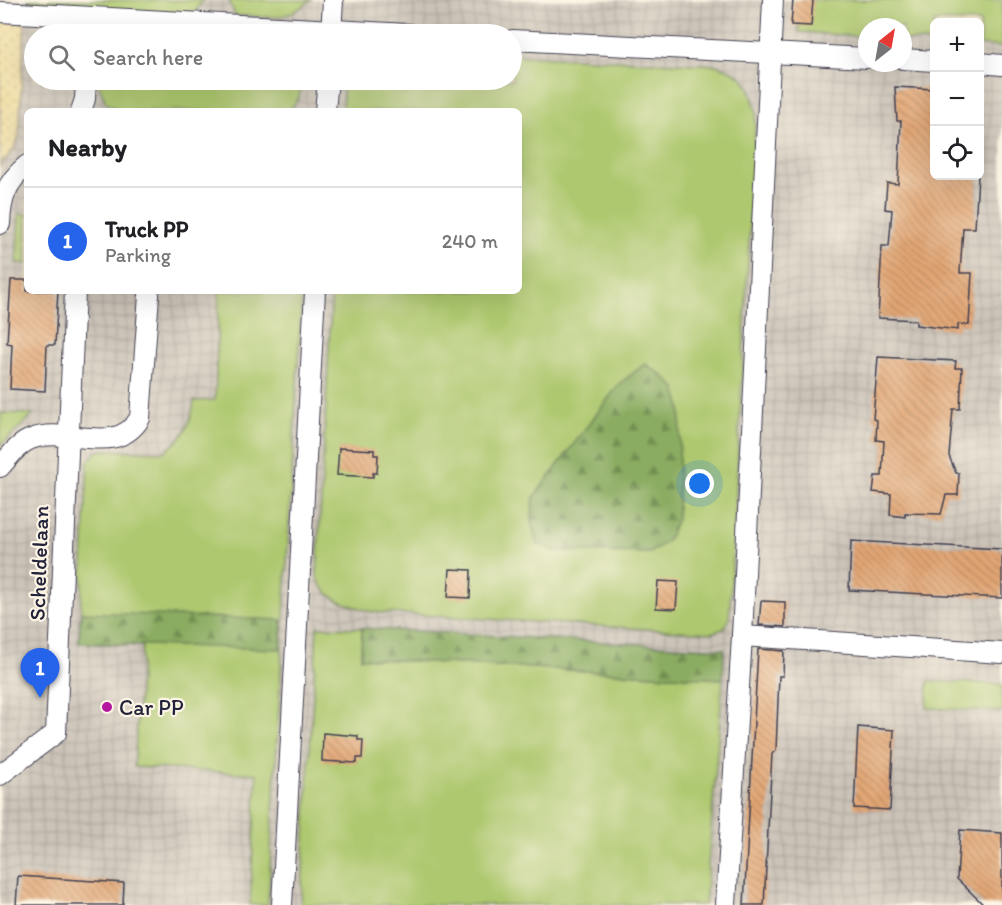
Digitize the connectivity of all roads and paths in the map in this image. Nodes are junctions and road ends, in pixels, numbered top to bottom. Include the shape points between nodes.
1 (333, 0) edge
2 (773, 0) edge
3 (0, 12) edge
4 (76, 24) edge
5 (332, 24) edge
6 (522, 40) edge
7 (771, 52) junction
8 (858, 57) edge
9 (912, 60) edge
10 (930, 61) edge
11 (984, 63) edge
12 (1002, 65) edge
13 (86, 90) edge
14 (327, 90) edge
15 (86, 107) edge
16 (325, 108) edge
17 (24, 168) edge
18 (0, 224) edge
19 (75, 294) edge
20 (315, 294) edge
21 (149, 295) dead end
22 (68, 437) junction
23 (0, 467) edge
24 (742, 636) junction
25 (1002, 653) edge
26 (0, 774) edge
27 (282, 905) edge
28 (726, 905) edge

1 - 5 lane
2 - 7 lane
3 - 4 lane
6 - 7 lane
7 - 8 lane
7 - 24 lane
9 - 10 lane
11 - 12 lane
13 - 15 lane
14 - 16 lane
17 - 18 lane via 6,188
19 - 22 lane, Scheldelaan
20 - 27 lane
21 - 22 lane via 140,418 133,430 119,438
22 - 23 lane via 31,439
22 - 26 lane, Scheldelaan via 56,733
24 - 25 lane
24 - 28 lane

